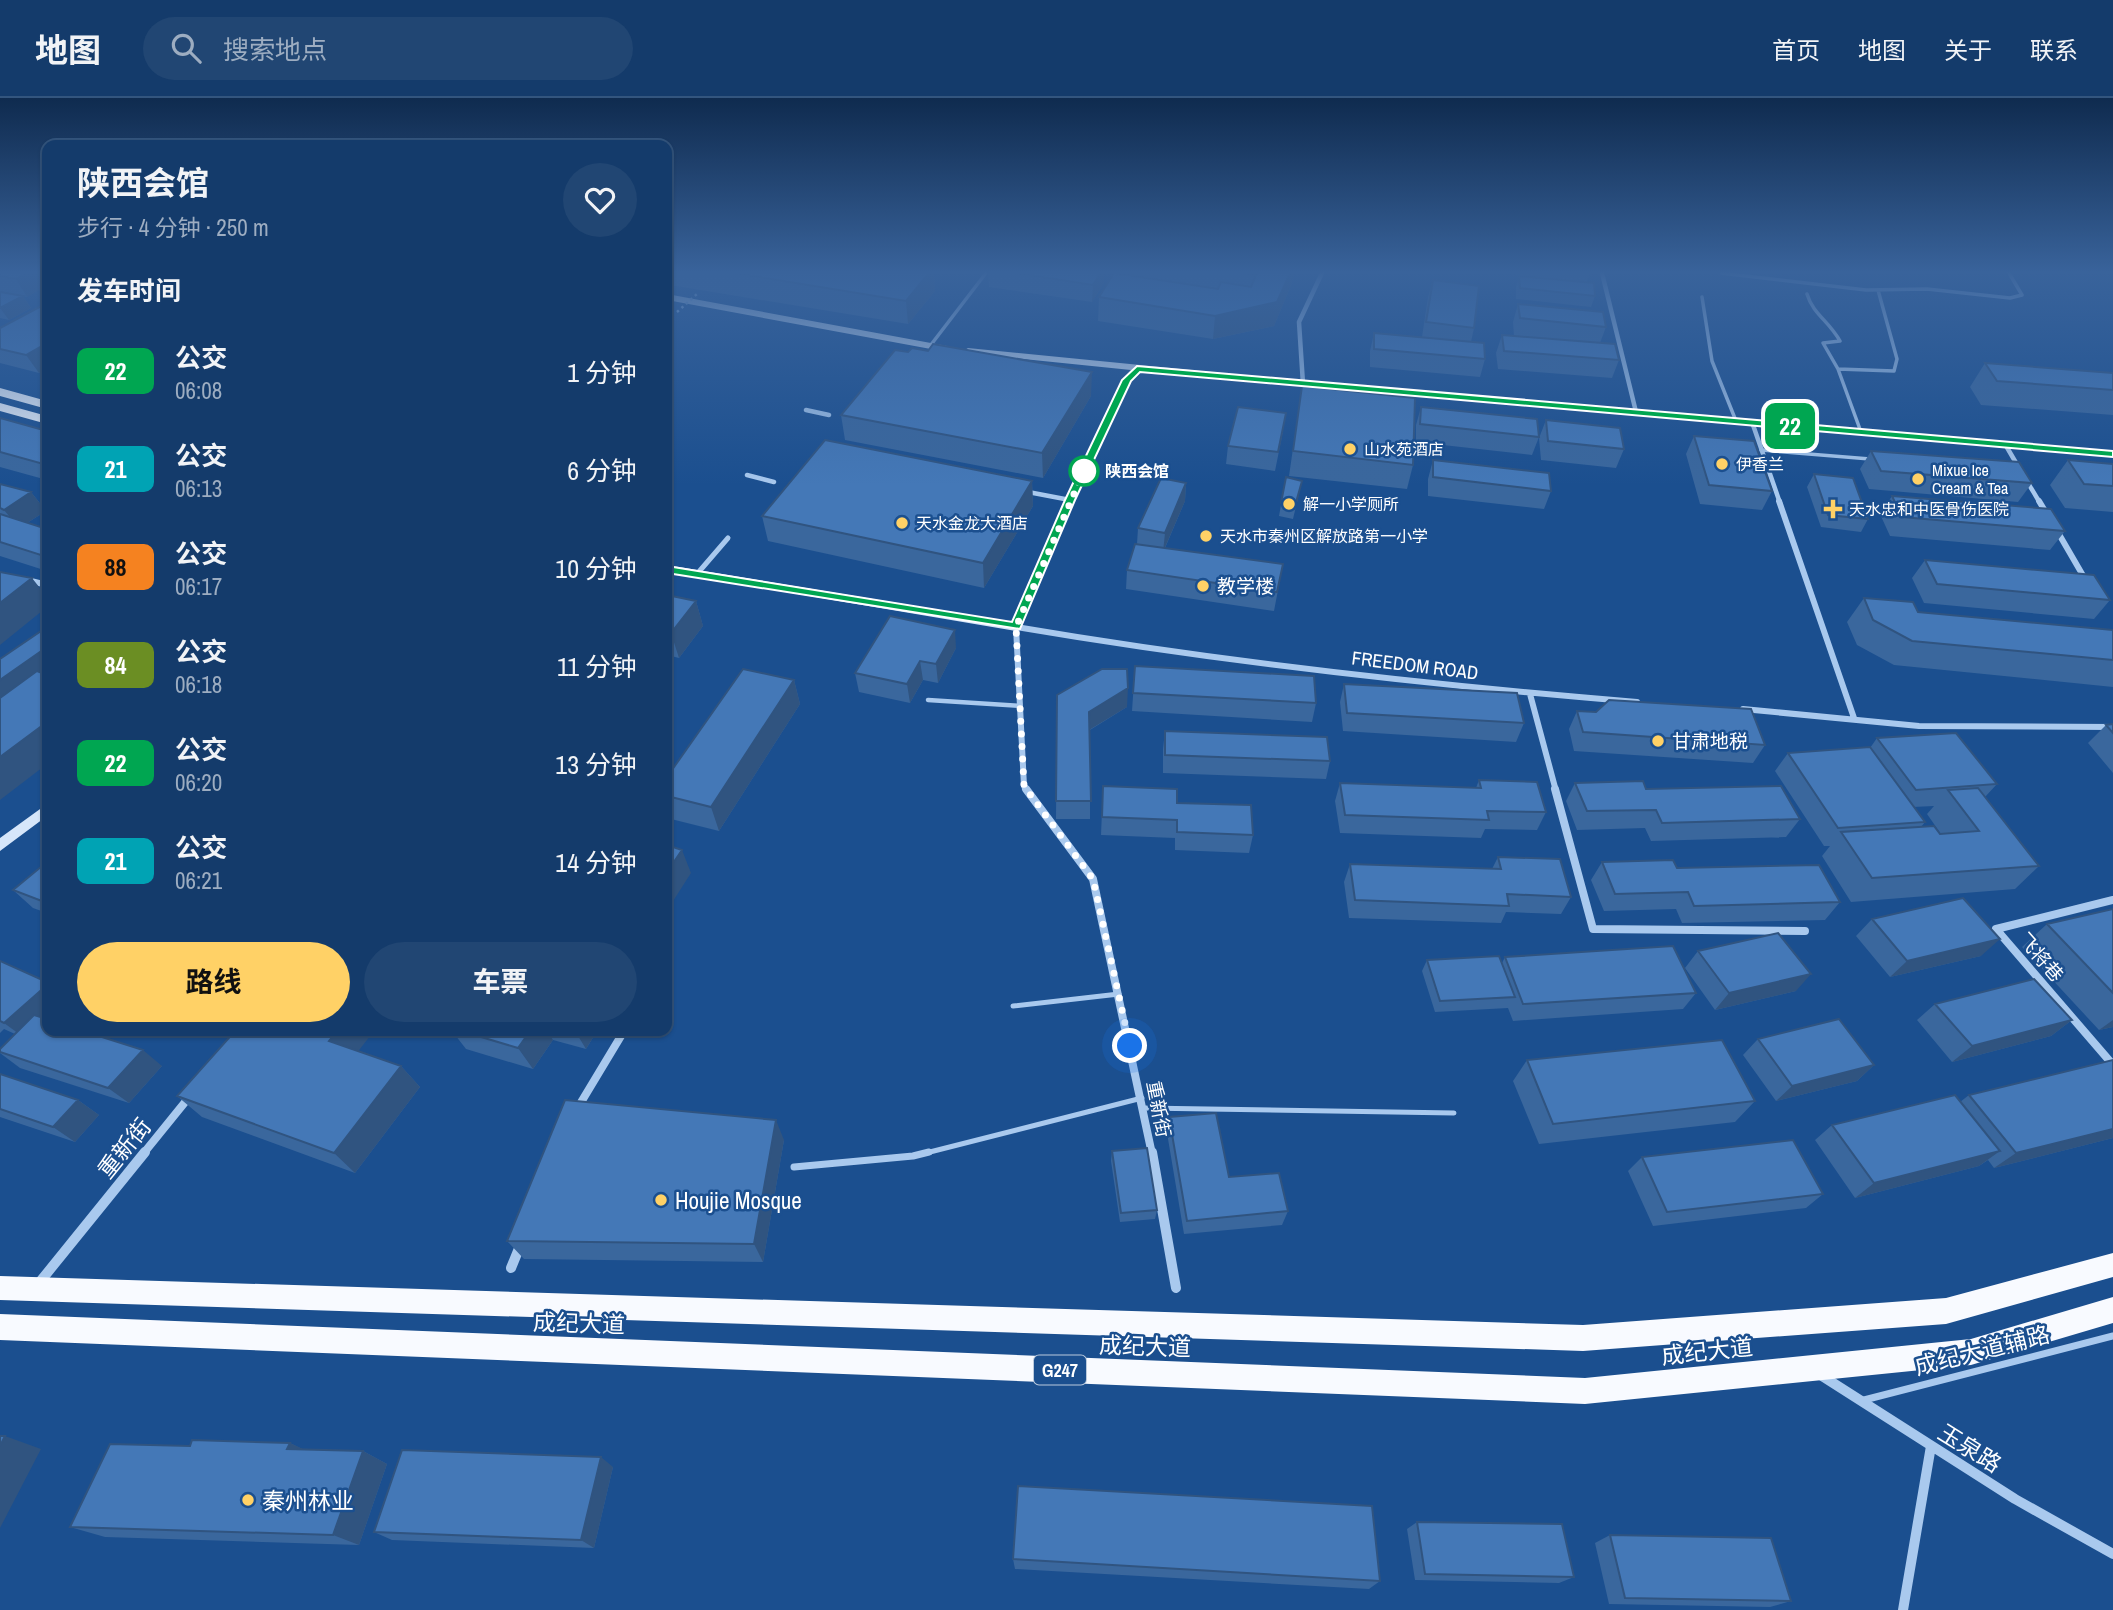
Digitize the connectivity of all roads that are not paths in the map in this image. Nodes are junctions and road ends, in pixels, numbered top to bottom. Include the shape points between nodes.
1 (917, 344) edge
2 (932, 344) edge
3 (1300, 344) edge
4 (1619, 344) edge
5 (1705, 344) edge
6 (1823, 344) edge
7 (1892, 344) edge
8 (930, 346) junction
9 (1137, 369) junction
10 (1838, 369) junction
11 (1303, 384) junction
12 (0, 392) edge
13 (42, 404) edge
14 (0, 407) edge
15 (806, 410) dead end
16 (1636, 412) junction
17 (829, 415) dead end
18 (42, 419) edge
19 (1736, 421) junction
20 (1752, 422) junction
21 (1861, 432) junction
22 (2006, 444) junction
23 (1762, 450) junction
24 (2113, 454) edge
25 (1882, 460) edge
26 (747, 475) dead end
27 (774, 482) dead end
28 (1017, 490) edge
29 (1070, 500) junction
30 (727, 538) dead end
31 (672, 570) edge
32 (697, 574) junction
33 (24, 579) edge
34 (2085, 579) edge
35 (42, 583) edge
36 (1016, 627) junction
37 (1530, 694) junction
38 (928, 700) dead end
39 (1651, 703) edge
40 (1020, 706) junction
41 (1732, 709) edge
42 (1854, 718) junction
43 (2113, 727) edge
44 (42, 813) edge
45 (0, 846) edge
46 (2113, 900) edge
47 (1805, 931) dead end
48 (1119, 994) junction
49 (1013, 1006) dead end
50 (621, 1036) edge
51 (2113, 1065) edge
52 (201, 1083) edge
53 (1142, 1098) junction
54 (1144, 1108) junction
55 (1454, 1113) dead end
56 (570, 1124) edge
57 (794, 1167) dead end
58 (526, 1232) edge
59 (2113, 1265) edge
60 (511, 1268) dead end
61 (1176, 1287) dead end
62 (0, 1288) edge
63 (33, 1289) junction
64 (2113, 1310) edge
65 (0, 1327) edge
66 (2113, 1336) edge
67 (1809, 1368) junction
68 (1861, 1401) junction
69 (1931, 1446) junction
70 (2113, 1554) edge
71 (1903, 1610) edge

1 - 8 main road
2 - 8 lane
3 - 11 street
4 - 16 street
5 - 19 lane via 1715,380
6 - 10 lane
7 - 10 lane via 1894,371
8 - 9 main road
9 - 11 main road
9 - 29 main road via 1127,380
10 - 21 lane
11 - 16 main road
12 - 13 main road
14 - 18 main road
15 - 17 street
16 - 19 main road
19 - 20 main road
20 - 21 main road
20 - 23 street
21 - 22 main road
22 - 24 main road
22 - 34 street
23 - 25 lane
23 - 42 street
26 - 27 street
28 - 29 street
29 - 36 main road
30 - 32 street
31 - 32 main road, FREEDOM ROAD
32 - 36 main road, FREEDOM ROAD
33 - 35 street
36 - 37 street, FREEDOM ROAD via 1131,648
36 - 40 street, 重新街
37 - 39 street, FREEDOM ROAD
37 - 47 street via 1592,929
38 - 40 lane
40 - 48 street, 重新街 via 1024,786 1093,879
41 - 42 street
42 - 43 street via 1919,726
44 - 45 main road
46 - 51 street, 飞将巷 via 1996,929
48 - 49 lane
48 - 53 street, 重新街
50 - 56 street
52 - 63 street, 重新街
53 - 54 street, 重新街
53 - 57 lane via 913,1156
54 - 55 lane
54 - 61 street, 重新街
58 - 60 street
59 - 63 highway, 成纪大道 via 1946,1311 1583,1338
62 - 63 highway, 成纪大道
64 - 67 highway, 成纪大道 / G247 via 1971,1352
65 - 67 highway, 成纪大道 / G247 via 1585,1391
66 - 68 lane, 成纪大道辅路
67 - 68 street, 玉泉路
68 - 69 street, 玉泉路
69 - 70 street, 玉泉路
69 - 71 street

